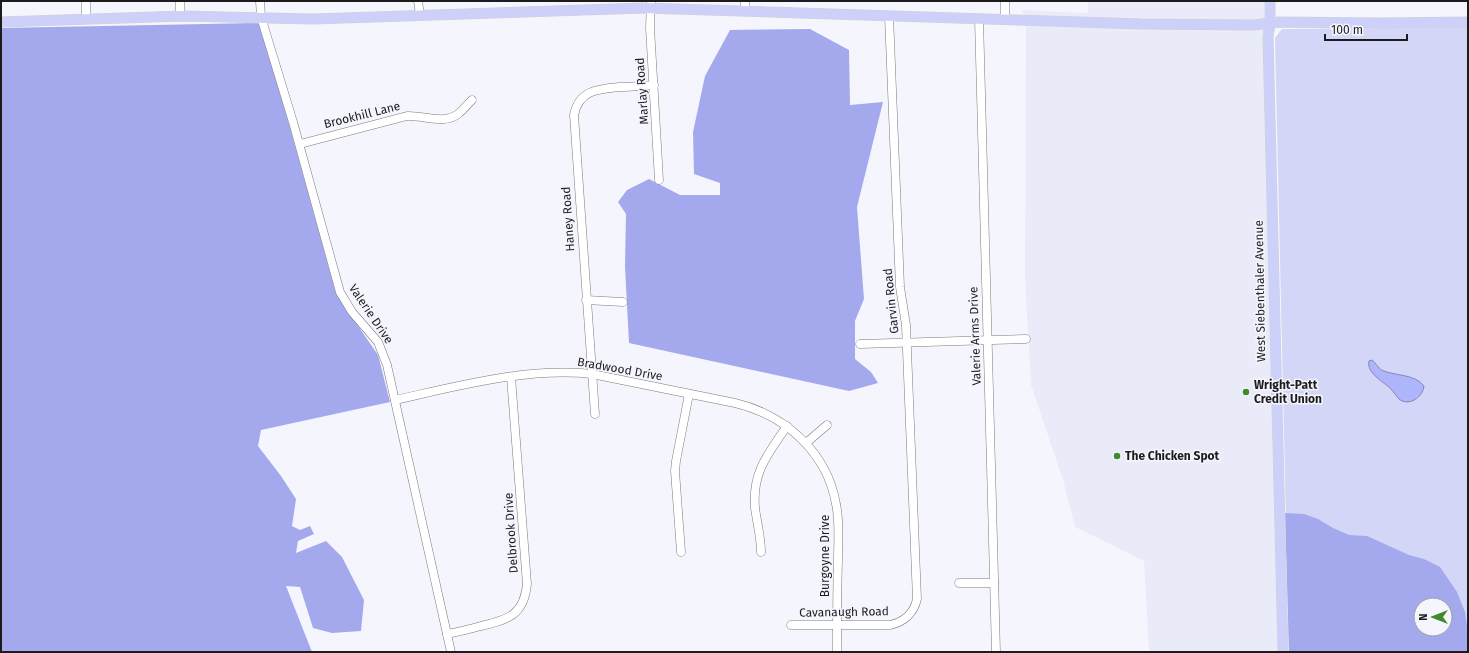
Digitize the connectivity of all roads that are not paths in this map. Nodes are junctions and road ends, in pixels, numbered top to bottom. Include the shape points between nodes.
1 (86, 1) edge
2 (180, 1) edge
3 (260, 1) edge
4 (418, 1) edge
5 (1005, 1) edge
6 (1270, 1) edge
7 (651, 5) edge
8 (745, 6) edge
9 (420, 15) junction
10 (180, 16) junction
11 (888, 16) junction
12 (261, 17) junction
13 (86, 19) junction
14 (979, 19) junction
15 (1005, 20) junction
16 (1, 22) edge
17 (1468, 22) edge
18 (1270, 23) junction
19 (654, 85) junction
20 (472, 100) dead end
21 (300, 144) junction
22 (659, 180) dead end
23 (586, 300) junction
24 (622, 302) dead end
25 (1026, 339) dead end
26 (987, 340) junction
27 (907, 342) junction
28 (860, 344) dead end
29 (592, 374) junction
30 (511, 377) junction
31 (689, 394) junction
32 (395, 400) junction
33 (594, 414) dead end
34 (827, 425) dead end
35 (787, 426) junction
36 (806, 443) junction
37 (681, 552) dead end
38 (761, 552) dead end
39 (959, 583) dead end
40 (994, 583) junction
41 (917, 584) joint
42 (791, 625) dead end
43 (837, 625) junction
44 (447, 634) junction
45 (451, 652) edge
46 (837, 652) edge
47 (996, 652) edge
48 (1283, 652) edge

1 - 13 street
2 - 10 street
3 - 12 street, Valerie Drive
4 - 9 street
5 - 15 street
6 - 18 main road, West Siebenthaler Avenue
7 - 8 main road
7 - 9 main road
7 - 19 street, Marlay Road
8 - 11 main road
9 - 12 main road via 313,19
10 - 12 main road
10 - 13 main road
11 - 14 main road
11 - 27 street, Garvin Road via 900,287
12 - 21 street, Valerie Drive
13 - 16 main road
14 - 15 main road
14 - 26 street, Valerie Arms Drive
15 - 18 main road via 1253,25
17 - 18 main road
18 - 48 main road, West Siebenthaler Avenue via 1268,37
19 - 22 street, Marlay Road
19 - 23 street, Haney Road via 595,90 583,96 575,108 573,119
20 - 21 street, Brookhill Lane via 457,115 446,119 407,116
21 - 32 street, Valerie Drive via 340,292 352,312 378,342
23 - 24 street
23 - 29 street, Haney Road
25 - 26 street
26 - 27 street
26 - 40 street, Valerie Arms Drive
27 - 28 street
27 - 41 street, Garvin Road
29 - 30 street, Bradwood Drive via 576,372
29 - 31 street, Bradwood Drive
29 - 33 street, Haney Road
30 - 32 street, Bradwood Drive
30 - 44 street, Delbrook Drive via 527,584 525,597 516,613 508,619
31 - 35 street, Bradwood Drive via 746,406
31 - 37 street via 675,471
32 - 44 street, Valerie Drive
34 - 36 street
35 - 36 street, Bradwood Drive
35 - 38 street via 763,462 758,476 755,495
36 - 43 street, Burgoyne Drive via 830,480 836,503
39 - 40 street
40 - 47 street, Valerie Arms Drive
41 - 43 street, Cavanaugh Road via 918,599 915,607 899,622 890,625
42 - 43 street, Cavanaugh Road
43 - 46 street, Burgoyne Drive
44 - 45 street, Valerie Drive

